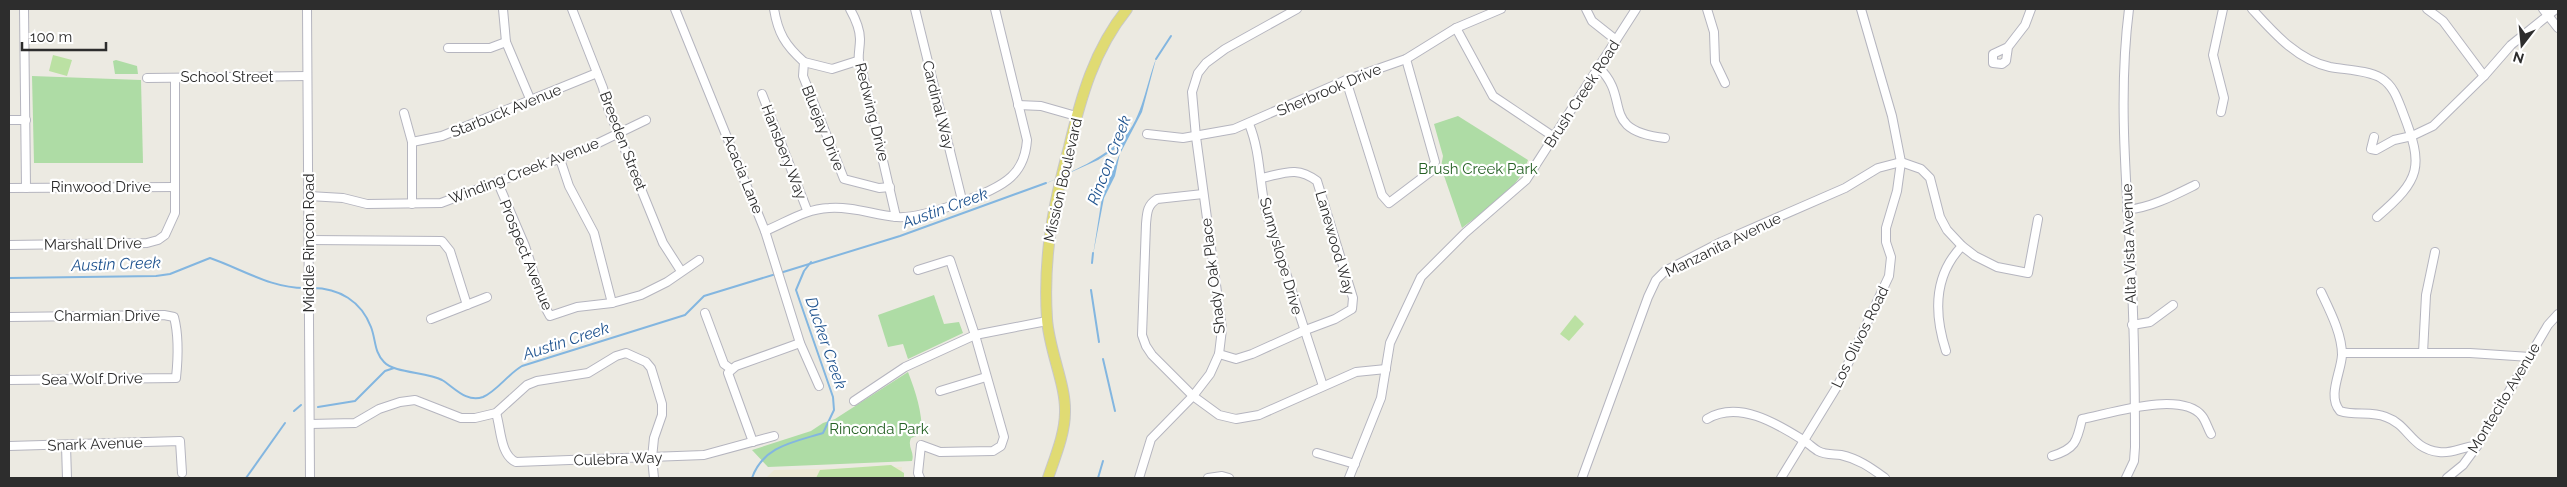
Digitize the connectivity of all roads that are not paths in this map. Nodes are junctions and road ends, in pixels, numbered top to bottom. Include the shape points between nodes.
1 (24, 9) edge
2 (307, 9) edge
3 (503, 9) edge
4 (572, 9) edge
5 (675, 9) edge
6 (774, 9) edge
7 (850, 9) edge
8 (915, 9) edge
9 (995, 9) edge
10 (1127, 9) edge
11 (1296, 9) edge
12 (1501, 9) edge
13 (1586, 9) edge
14 (1636, 9) edge
15 (1707, 9) edge
16 (1861, 9) edge
17 (2031, 9) edge
18 (2129, 9) edge
19 (2223, 9) edge
20 (2252, 9) edge
21 (2427, 9) edge
22 (2556, 9) edge
23 (2545, 12) edge
24 (1456, 28) junction
25 (2558, 28) edge
26 (1616, 40) junction
27 (506, 42) junction
28 (2008, 47) dead end
29 (448, 48) dead end
30 (1406, 59) junction
31 (857, 61) junction
32 (804, 62) junction
33 (1599, 68) junction
34 (597, 73) junction
35 (307, 76) junction
36 (2484, 76) junction
37 (147, 78) dead end
38 (175, 78) junction
39 (1346, 80) junction
40 (1725, 83) dead end
41 (762, 94) dead end
42 (531, 101) junction
43 (1018, 105) junction
44 (2221, 112) dead end
45 (404, 113) dead end
46 (1076, 116) junction
47 (9, 120) edge
48 (26, 120) junction
49 (646, 120) dead end
50 (1249, 124) junction
51 (619, 133) junction
52 (1147, 134) dead end
53 (2412, 136) junction
54 (1196, 137) junction
55 (1554, 138) junction
56 (1665, 138) dead end
57 (2374, 138) dead end
58 (412, 142) junction
59 (560, 158) junction
60 (1901, 162) junction
61 (1262, 178) junction
62 (498, 183) junction
63 (2196, 185) dead end
64 (175, 187) junction
65 (890, 187) junction
66 (9, 188) edge
67 (26, 188) junction
68 (1203, 194) junction
69 (309, 196) junction
70 (962, 200) junction
71 (412, 204) junction
72 (807, 210) junction
73 (2127, 210) junction
74 (896, 217) junction
75 (2377, 217) dead end
76 (2038, 219) dead end
77 (765, 231) junction
78 (310, 240) junction
79 (9, 245) edge
80 (1962, 246) junction
81 (2434, 252) dead end
82 (699, 260) dead end
83 (918, 270) dead end
84 (681, 271) junction
85 (2321, 292) dead end
86 (487, 297) dead end
87 (612, 303) junction
88 (467, 305) junction
89 (2173, 305) dead end
90 (705, 313) dead end
91 (2558, 314) edge
92 (9, 317) edge
93 (431, 319) dead end
94 (1047, 321) junction
95 (2132, 325) junction
96 (1303, 331) junction
97 (975, 335) junction
98 (800, 343) junction
99 (1946, 351) dead end
100 (2342, 353) junction
101 (2423, 353) junction
102 (1219, 354) junction
103 (2530, 356) junction
104 (730, 369) junction
105 (1386, 369) junction
106 (986, 377) junction
107 (176, 378) joint
108 (9, 380) edge
109 (818, 386) dead end
110 (1323, 386) junction
111 (940, 391) dead end
112 (1193, 396) junction
113 (854, 402) dead end
114 (2135, 406) junction
115 (496, 413) junction
116 (1707, 419) dead end
117 (310, 424) junction
118 (2210, 434) dead end
119 (774, 436) dead end
120 (1804, 440) junction
121 (752, 442) junction
122 (9, 446) edge
123 (66, 446) junction
124 (2477, 446) junction
125 (1317, 453) dead end
126 (2052, 456) dead end
127 (652, 458) junction
128 (1355, 464) junction
129 (182, 473) dead end
130 (67, 478) edge
131 (310, 478) edge
132 (654, 478) edge
133 (920, 478) edge
134 (1048, 478) edge
135 (1139, 478) edge
136 (1208, 478) edge
137 (1229, 478) edge
138 (1349, 478) edge
139 (1582, 478) edge
140 (1781, 478) edge
141 (1885, 478) edge
142 (2126, 478) edge
143 (2447, 478) edge

1 - 48 street
2 - 35 street, Middle Rincon Road
3 - 27 street
4 - 34 street, Breeden Street
5 - 77 street, Acacia Lane
6 - 32 street via 778,31
7 - 31 street, Redwing Drive via 856,19 860,39
8 - 70 street, Cardinal Way
9 - 43 street
10 - 46 main road, Mission Boulevard via 1098,52
11 - 54 street, Shady Oak Place via 1206,63 1192,92
12 - 24 street, Sherbrook Drive
13 - 26 street via 1592,21
14 - 26 street, Brush Creek Road
15 - 40 street via 1714,32 1715,62
16 - 60 street, Los Olivos Road via 1892,116
17 - 28 street
18 - 73 street, Alta Vista Avenue via 2123,68
19 - 44 street via 2213,55 2224,98
20 - 53 street via 2306,58 2328,67 2382,79 2395,93
21 - 36 street via 2443,21
22 - 23 street
23 - 25 street
23 - 36 street
24 - 30 street, Sherbrook Drive
24 - 55 street via 1493,96
26 - 33 street, Brush Creek Road
27 - 29 street via 490,48
27 - 42 street
30 - 39 street, Sherbrook Drive
30 - 39 street via 1435,162 1430,172 1389,203 1382,195
31 - 32 street via 832,69
31 - 65 street, Redwing Drive via 862,70
32 - 65 street, Bluejay Drive via 803,76 844,179 879,188
33 - 55 street, Brush Creek Road
33 - 56 street via 1606,75 1627,126 1638,134
34 - 42 street, Starbuck Avenue
34 - 51 street, Breeden Street
35 - 38 street, School Street
35 - 69 street, Middle Rincon Road
36 - 53 street via 2433,126
37 - 38 street, School Street
38 - 64 street, Marshall Drive
39 - 50 street, Sherbrook Drive
41 - 72 street, Hansbery Way
42 - 58 street, Starbuck Avenue via 442,136
43 - 46 street via 1041,106
43 - 70 street via 1027,140 1020,166 998,186
45 - 58 street
46 - 94 main road, Mission Boulevard via 1051,217 1047,255
47 - 48 street
48 - 67 street
49 - 51 street, Winding Creek Avenue
50 - 54 street, Sherbrook Drive
50 - 61 street, Sunnyslope Drive via 1255,138
51 - 59 street, Winding Creek Avenue
51 - 84 street, Breeden Street via 663,243
52 - 54 street, Sherbrook Drive
53 - 57 street via 2394,140 2376,150 2371,149
53 - 75 street via 2416,158 2413,179 2403,194
54 - 68 street, Shady Oak Place
55 - 105 street, Brush Creek Road via 1526,180 1421,277 1392,337
58 - 71 street
59 - 62 street, Winding Creek Avenue
59 - 87 street via 569,186 594,233
60 - 80 street via 1921,169 1930,178 1940,217
60 - 120 street, Los Olivos Road via 1897,191 1886,228 1891,257 1889,276 1838,385
60 - 139 street, Manzanita Avenue via 1878,168 1845,188 1721,242 1660,275 1648,297
61 - 96 street, Sunnyslope Drive via 1266,212
61 - 96 street, Lanewood Way via 1292,171 1305,172 1317,181 1353,298 1352,309
62 - 71 street, Winding Creek Avenue via 441,203
62 - 87 street, Prospect Avenue via 550,316 577,307
63 - 73 street via 2144,208
64 - 67 street, Rinwood Drive
64 - 79 street, Marshall Drive via 173,222 158,240 147,243
65 - 74 street, Redwing Drive
66 - 67 street, Rinwood Drive
68 - 102 street, Shady Oak Place via 1222,329
68 - 112 street via 1152,202 1147,209 1146,224 1142,335 1152,355
69 - 71 street, Winding Creek Avenue via 343,198 367,204
69 - 78 street, Middle Rincon Road
70 - 74 street via 914,217
72 - 74 street via 845,208
72 - 77 street
73 - 95 street, Alta Vista Avenue
76 - 80 street via 2028,272 1997,267
77 - 98 street, Acacia Lane
78 - 88 street via 442,241 450,251
78 - 117 street, Middle Rincon Road
80 - 99 street via 1949,264 1937,299 1938,326
81 - 101 street via 2426,295
82 - 84 street, Prospect Avenue
83 - 97 street via 950,260
84 - 87 street, Prospect Avenue via 641,295
85 - 100 street via 2331,313
86 - 88 street
88 - 93 street
89 - 95 street via 2150,322
90 - 104 street via 724,364
91 - 103 street, Montecito Avenue
92 - 107 street, Charmian Drive via 174,317 177,327
94 - 97 street
94 - 134 main road, Mission Boulevard via 1065,412 1063,430
95 - 114 street, Alta Vista Avenue
96 - 102 street, Lanewood Way via 1236,359
96 - 110 street, Sunnyslope Drive
97 - 106 street
97 - 113 street via 905,367
98 - 104 street
98 - 109 street, Acacia Lane
100 - 101 street
100 - 124 street via 2334,399 2340,411 2375,414 2393,420 2416,444 2431,451 2452,453
101 - 103 street
102 - 112 street, Shady Oak Place via 1210,374
103 - 124 street, Montecito Avenue
104 - 121 street via 729,379
105 - 110 street via 1356,372
105 - 128 street, Brush Creek Road via 1381,398
106 - 111 street
106 - 133 street via 1004,438 1001,446 993,451 940,452 920,445
107 - 108 street, Sea Wolf Drive
110 - 112 street via 1259,415 1236,419 1219,415
112 - 135 street, Shady Oak Place via 1152,439
114 - 118 street via 2171,404 2193,410 2202,416
114 - 126 street via 2082,419 2075,444 2067,452
114 - 142 street, Alta Vista Avenue via 2134,461
115 - 117 street via 461,418 415,400 379,409 355,423
115 - 127 street, Culebra Way via 505,451 516,462
115 - 127 street via 536,381 588,373 616,356 634,354 651,368 662,404
116 - 120 street via 1716,413 1748,413
117 - 131 street, Middle Rincon Road
119 - 121 street, Culebra Way
120 - 140 street, Los Olivos Road
120 - 141 street via 1820,452 1864,463
121 - 127 street, Culebra Way via 704,455
122 - 123 street, Snark Avenue
123 - 129 street, Snark Avenue via 180,442
123 - 130 street
124 - 143 street, Montecito Avenue via 2463,465
125 - 128 street
127 - 132 street
128 - 138 street, Brush Creek Road
136 - 137 street

